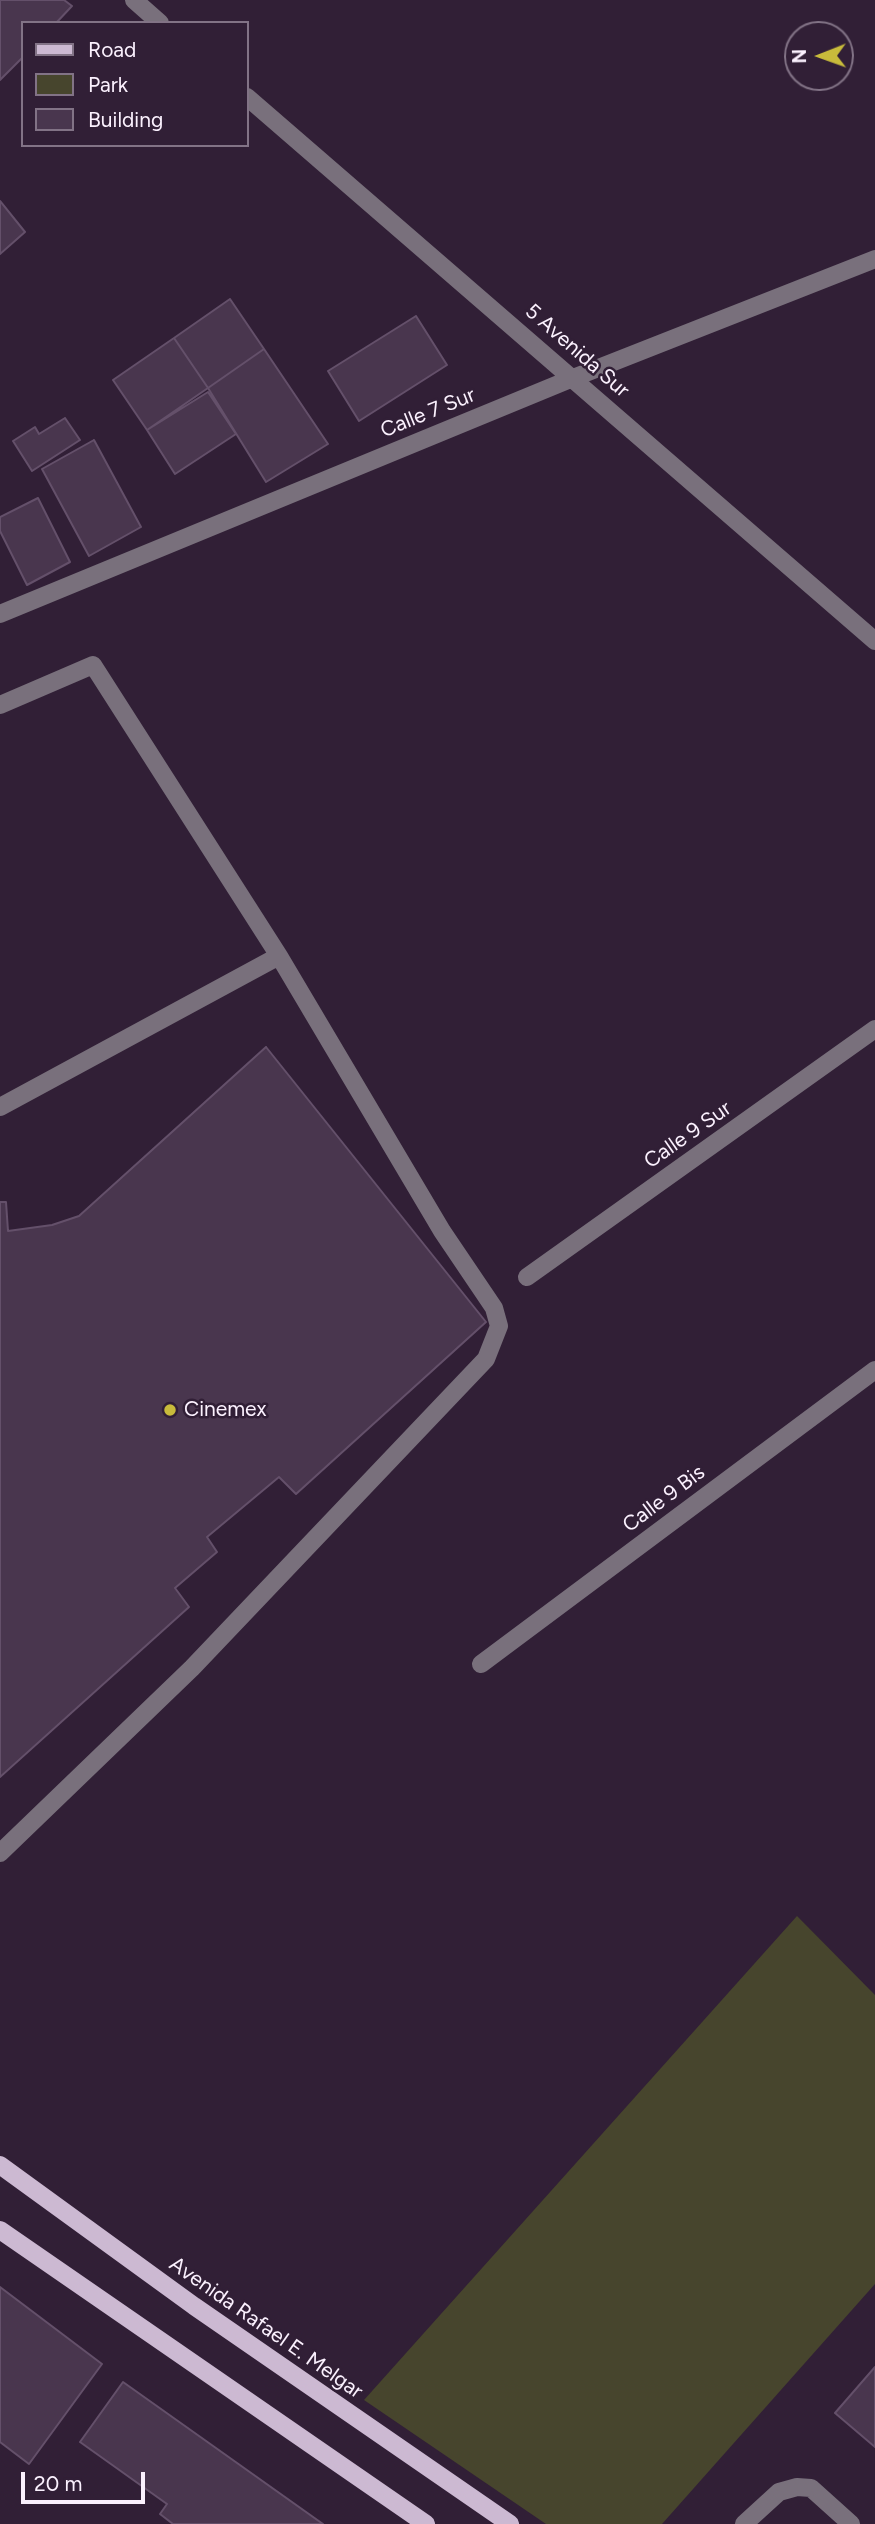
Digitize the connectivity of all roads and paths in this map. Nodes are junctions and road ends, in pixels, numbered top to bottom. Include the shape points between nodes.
1 (134, 0) edge
2 (158, 21) edge
3 (248, 98) edge
4 (875, 259) edge
5 (573, 378) junction
6 (0, 614) edge
7 (875, 641) edge
8 (0, 705) edge
9 (278, 956) junction
10 (875, 1029) edge
11 (0, 1107) edge
12 (527, 1277) dead end
13 (875, 1370) edge
14 (481, 1664) dead end
15 (0, 1853) edge
16 (0, 2165) edge
17 (0, 2230) edge
18 (426, 2524) edge
19 (510, 2524) edge
20 (744, 2524) edge
21 (851, 2524) edge

1 - 2 street
3 - 5 street, 5 Avenida Sur
4 - 5 street, Calle 7 Sur
5 - 6 street, Calle 7 Sur
5 - 7 street, 5 Avenida Sur
8 - 9 street via 93,665
9 - 11 street
9 - 15 street via 442,1231 494,1308 499,1326 494,1346 192,1668
10 - 12 street, Calle 9 Sur
13 - 14 street, Calle 9 Bis
16 - 19 main road, Avenida Rafael E. Melgar via 194,2306
17 - 18 main road
20 - 21 street via 779,2491 797,2487 811,2488

